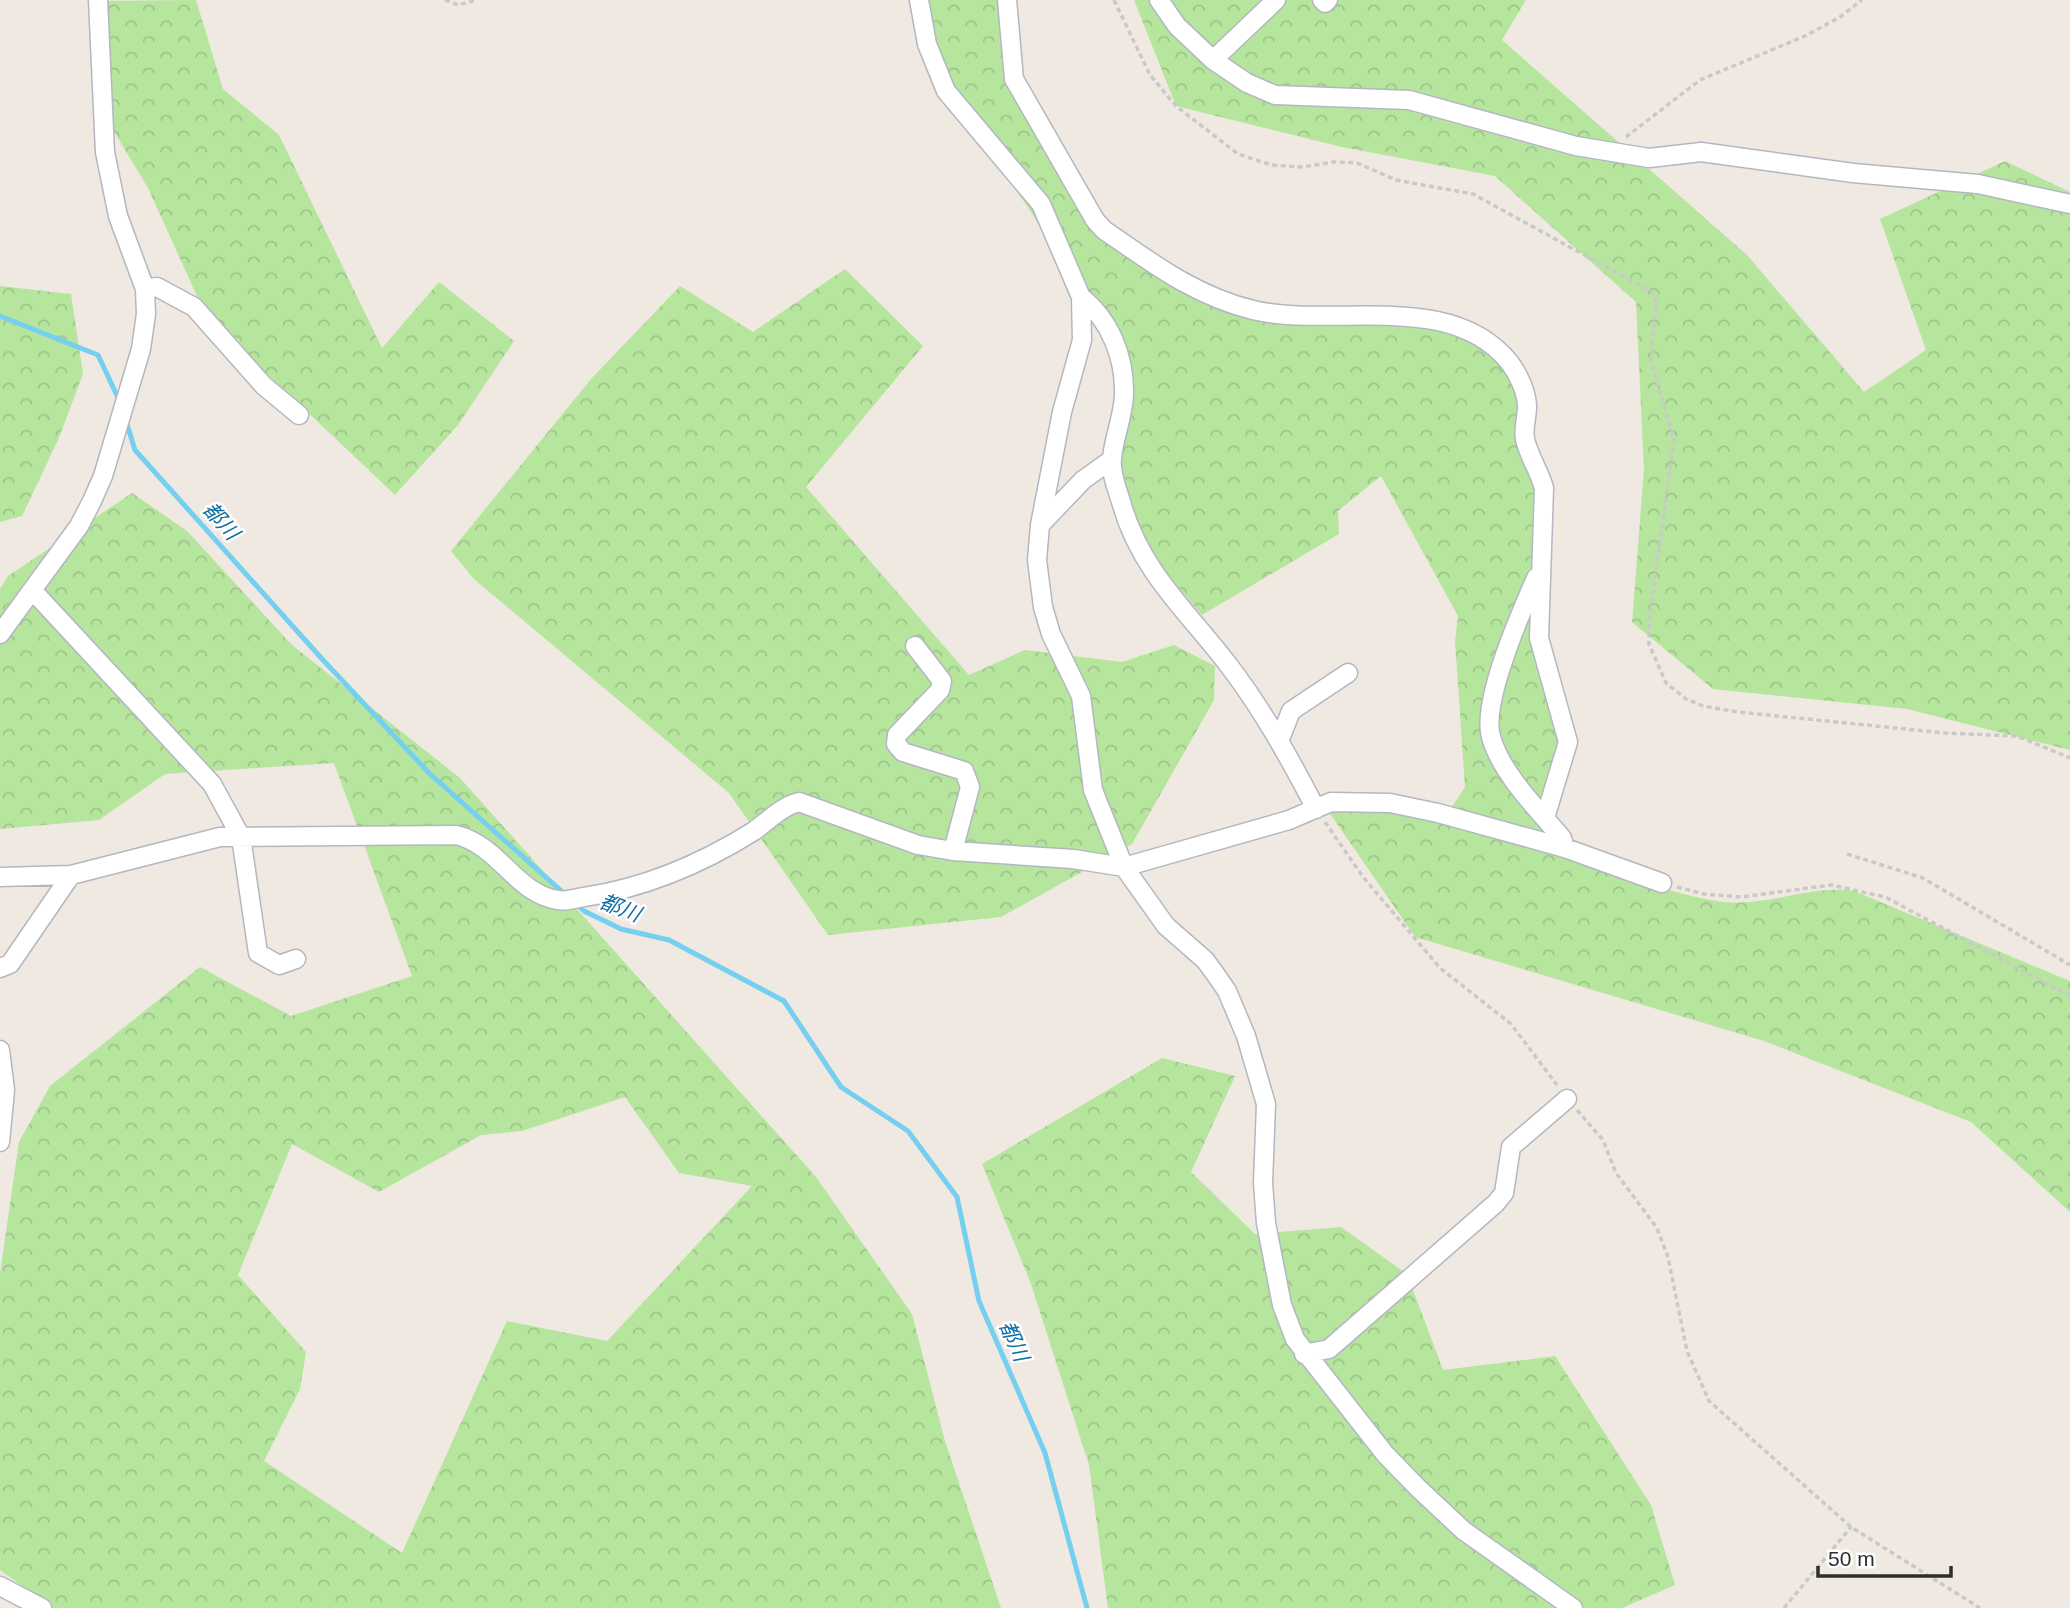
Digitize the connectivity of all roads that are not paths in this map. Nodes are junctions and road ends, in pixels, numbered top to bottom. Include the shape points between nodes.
1 (99, 0) edge
2 (919, 0) edge
3 (1007, 0) edge
4 (1158, 0) edge
5 (1276, 0) edge
6 (1322, 0) edge
7 (1328, 0) edge
8 (1213, 60) junction
9 (2070, 204) edge
10 (145, 289) junction
11 (1081, 297) junction
12 (299, 415) dead end
13 (1111, 460) junction
14 (1040, 525) junction
15 (1541, 568) junction
16 (33, 592) junction
17 (0, 634) edge
18 (915, 646) dead end
19 (1348, 673) dead end
20 (1280, 739) junction
21 (1316, 808) junction
22 (1545, 818) junction
23 (241, 837) junction
24 (1565, 848) junction
25 (953, 851) junction
26 (1124, 866) junction
27 (71, 874) junction
28 (0, 877) edge
29 (1662, 883) road end
30 (296, 959) dead end
31 (0, 968) edge
32 (0, 1050) edge
33 (1567, 1099) road end
34 (0, 1142) edge
35 (1304, 1354) junction
36 (0, 1586) edge
37 (42, 1608) edge
38 (1573, 1608) edge

1 - 10 street via 108,174
2 - 11 street via 927,44 946,91 1041,204
3 - 15 street via 1014,79 1104,230 1178,282 1228,303 1302,316 1436,318 1476,333 1510,363 1522,384 1527,404 1524,435 1544,488
4 - 8 street via 1177,26
5 - 8 street
6 - 7 street
8 - 9 street via 1275,95 1409,100 1576,146 1649,158 1702,152 1991,186
10 - 12 street via 158,287 194,307 264,386
10 - 16 street via 141,349 103,476 79,526
11 - 13 street via 1099,311 1121,366 1124,395
11 - 14 street via 1083,340 1062,412
13 - 14 street
13 - 20 street via 1136,546 1170,597 1231,667
14 - 26 street via 1037,560 1043,607 1081,696 1093,790
15 - 22 street via 1539,638 1567,742
15 - 22 street via 1508,638 1490,717 1490,737 1514,781
16 - 17 street
16 - 23 street via 212,784
18 - 25 street via 942,681 940,691 897,735 896,744 903,752 964,771 970,787
19 - 20 street via 1291,711
20 - 21 street
21 - 24 street via 1331,802 1390,803
21 - 26 street via 1289,820
22 - 24 street
23 - 25 street via 456,835 489,848 506,870 558,900 613,893 673,873 799,802 918,845
23 - 27 street
23 - 30 street via 258,953 279,965
24 - 29 street
25 - 26 street
26 - 35 street via 1166,926 1216,975 1246,1036 1266,1104 1266,1223 1282,1305
27 - 28 street
27 - 31 street via 10,964
32 - 34 street via 5,1090
33 - 35 street via 1511,1147 1504,1193 1496,1203 1329,1349
35 - 38 street via 1418,1488 1464,1531
36 - 37 street

